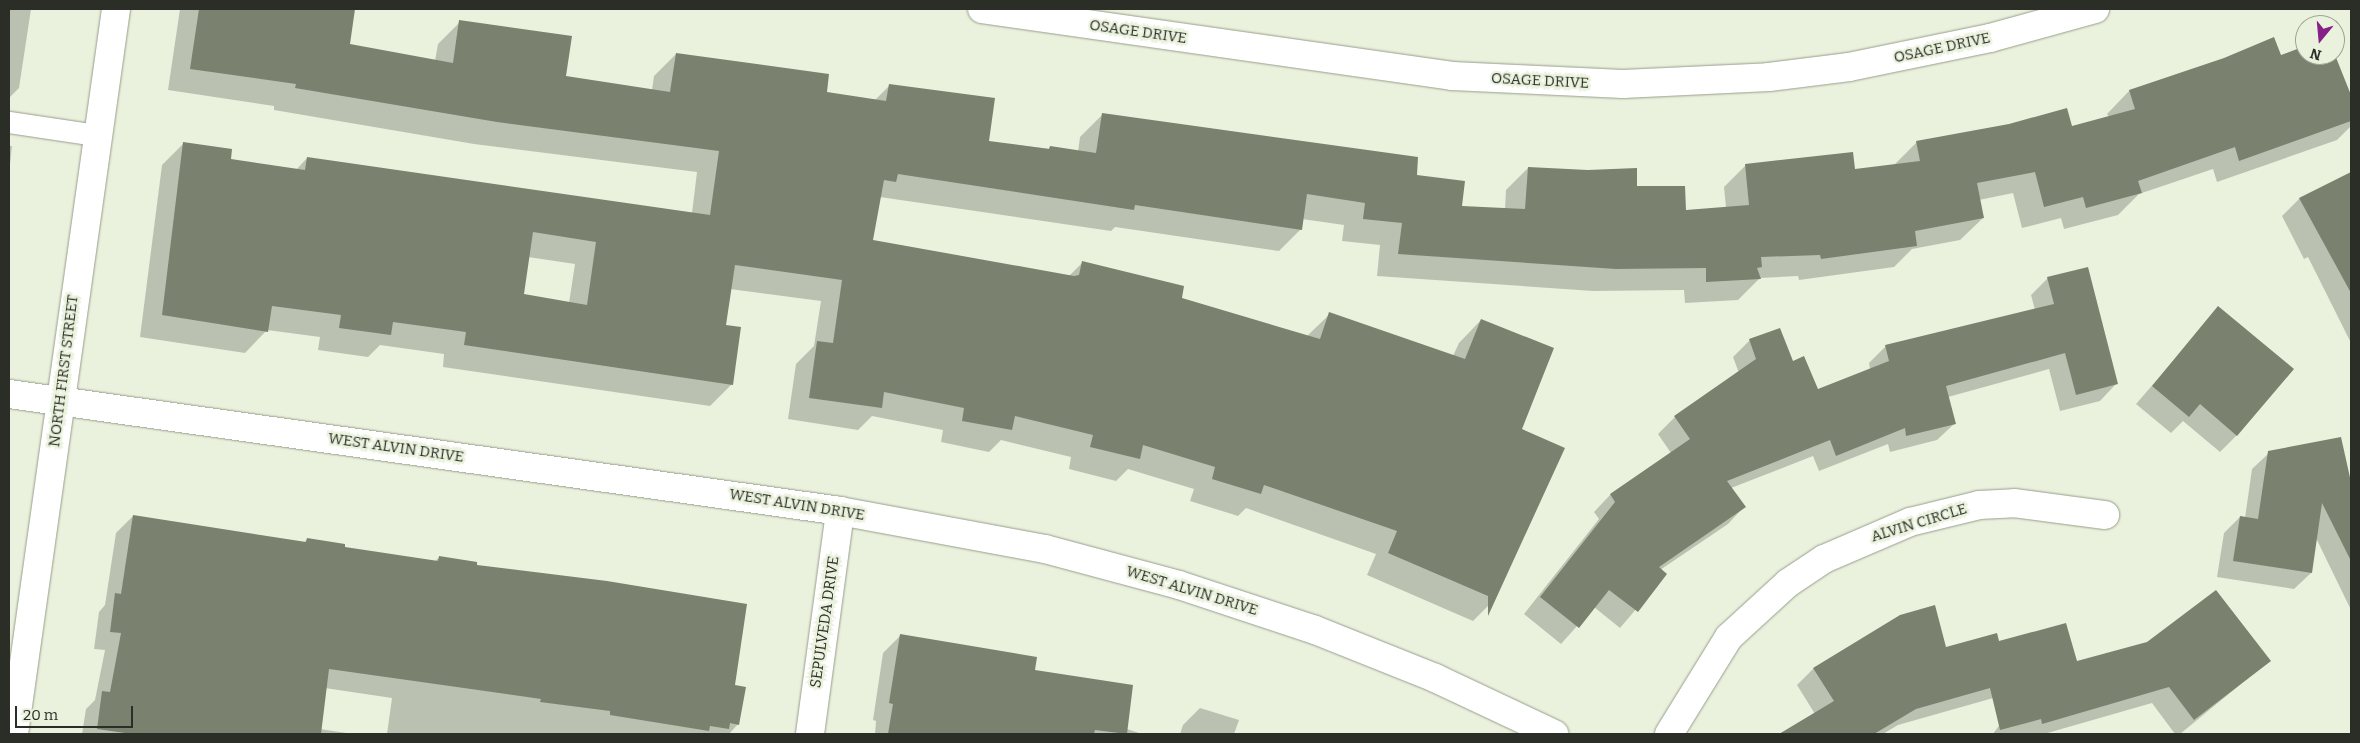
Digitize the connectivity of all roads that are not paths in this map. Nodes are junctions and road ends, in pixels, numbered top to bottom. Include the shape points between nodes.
1 (116, 9) edge
2 (982, 9) edge
3 (2095, 9) edge
4 (9, 122) edge
5 (96, 135) junction
6 (9, 394) edge
7 (62, 401) junction
8 (840, 511) junction
9 (2105, 515) dead end
10 (14, 734) edge
11 (810, 734) edge
12 (1554, 734) edge
13 (1669, 734) edge

1 - 5 street, NORTH FIRST STREET
2 - 3 street, OSAGE DRIVE via 1452,76 1623,84 1770,77 1849,67 1990,38
4 - 5 lane
5 - 7 street, NORTH FIRST STREET via 70,315
6 - 7 street, WEST ALVIN DRIVE
7 - 8 street, WEST ALVIN DRIVE
7 - 10 street, NORTH FIRST STREET
8 - 11 street, SEPULVEDA DRIVE
8 - 12 street, WEST ALVIN DRIVE via 1045,549 1178,585 1324,634 1436,678
9 - 13 street, ALVIN CIRCLE via 2032,504 1979,505 1910,522 1824,559 1788,583 1729,637

